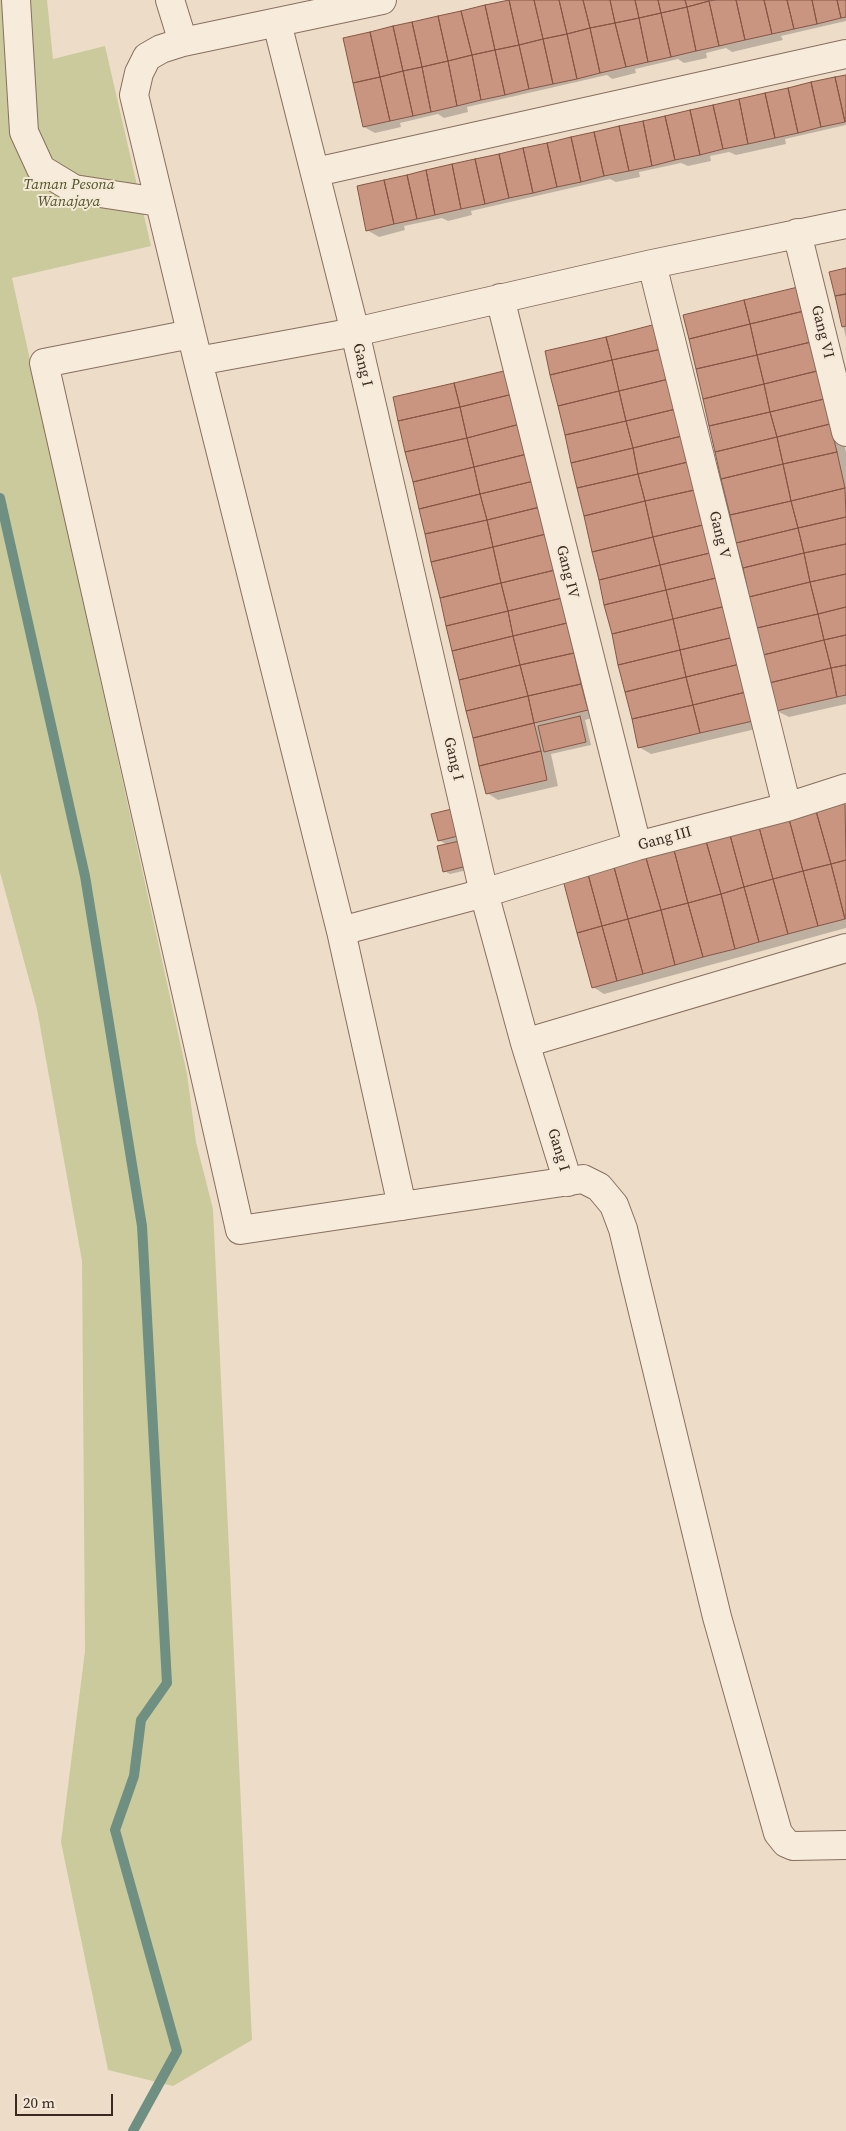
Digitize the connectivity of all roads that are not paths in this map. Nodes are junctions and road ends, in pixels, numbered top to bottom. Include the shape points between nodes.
1 (16, 0) edge
2 (170, 0) edge
3 (382, 0) edge
4 (310, 8) edge
5 (276, 23) junction
6 (183, 42) junction
7 (846, 54) edge
8 (316, 172) junction
9 (159, 202) junction
10 (846, 224) edge
11 (797, 233) junction
12 (652, 264) junction
13 (500, 298) junction
14 (355, 332) junction
15 (192, 334) junction
16 (198, 361) junction
17 (846, 432) edge
18 (846, 788) edge
19 (786, 807) junction
20 (637, 846) junction
21 (484, 893) junction
22 (341, 932) junction
23 (846, 948) edge
24 (525, 1043) junction
25 (568, 1182) junction
26 (402, 1206) junction
27 (846, 1845) edge

1 - 9 street via 24,132 41,168 74,189
2 - 6 street
3 - 4 street
4 - 5 street
5 - 6 street
5 - 8 street, Gang I
6 - 9 street via 147,57 134,95
7 - 8 street
8 - 14 street, Gang I
9 - 15 street
10 - 11 street
11 - 12 street
11 - 17 street, Gang VI
12 - 13 street
12 - 19 street, Gang V
13 - 14 street
13 - 20 street, Gang IV
14 - 16 street
14 - 21 street, Gang I
15 - 16 street
15 - 26 street via 44,363 240,1230
16 - 22 street
18 - 19 street, Gang III
19 - 20 street, Gang III
20 - 21 street, Gang III
21 - 22 street, Gang III
21 - 24 street, Gang I
22 - 26 street
23 - 24 street
24 - 25 street, Gang I
25 - 26 street
25 - 27 street via 583,1179 599,1187 614,1205 623,1229 718,1617 778,1833 793,1846

